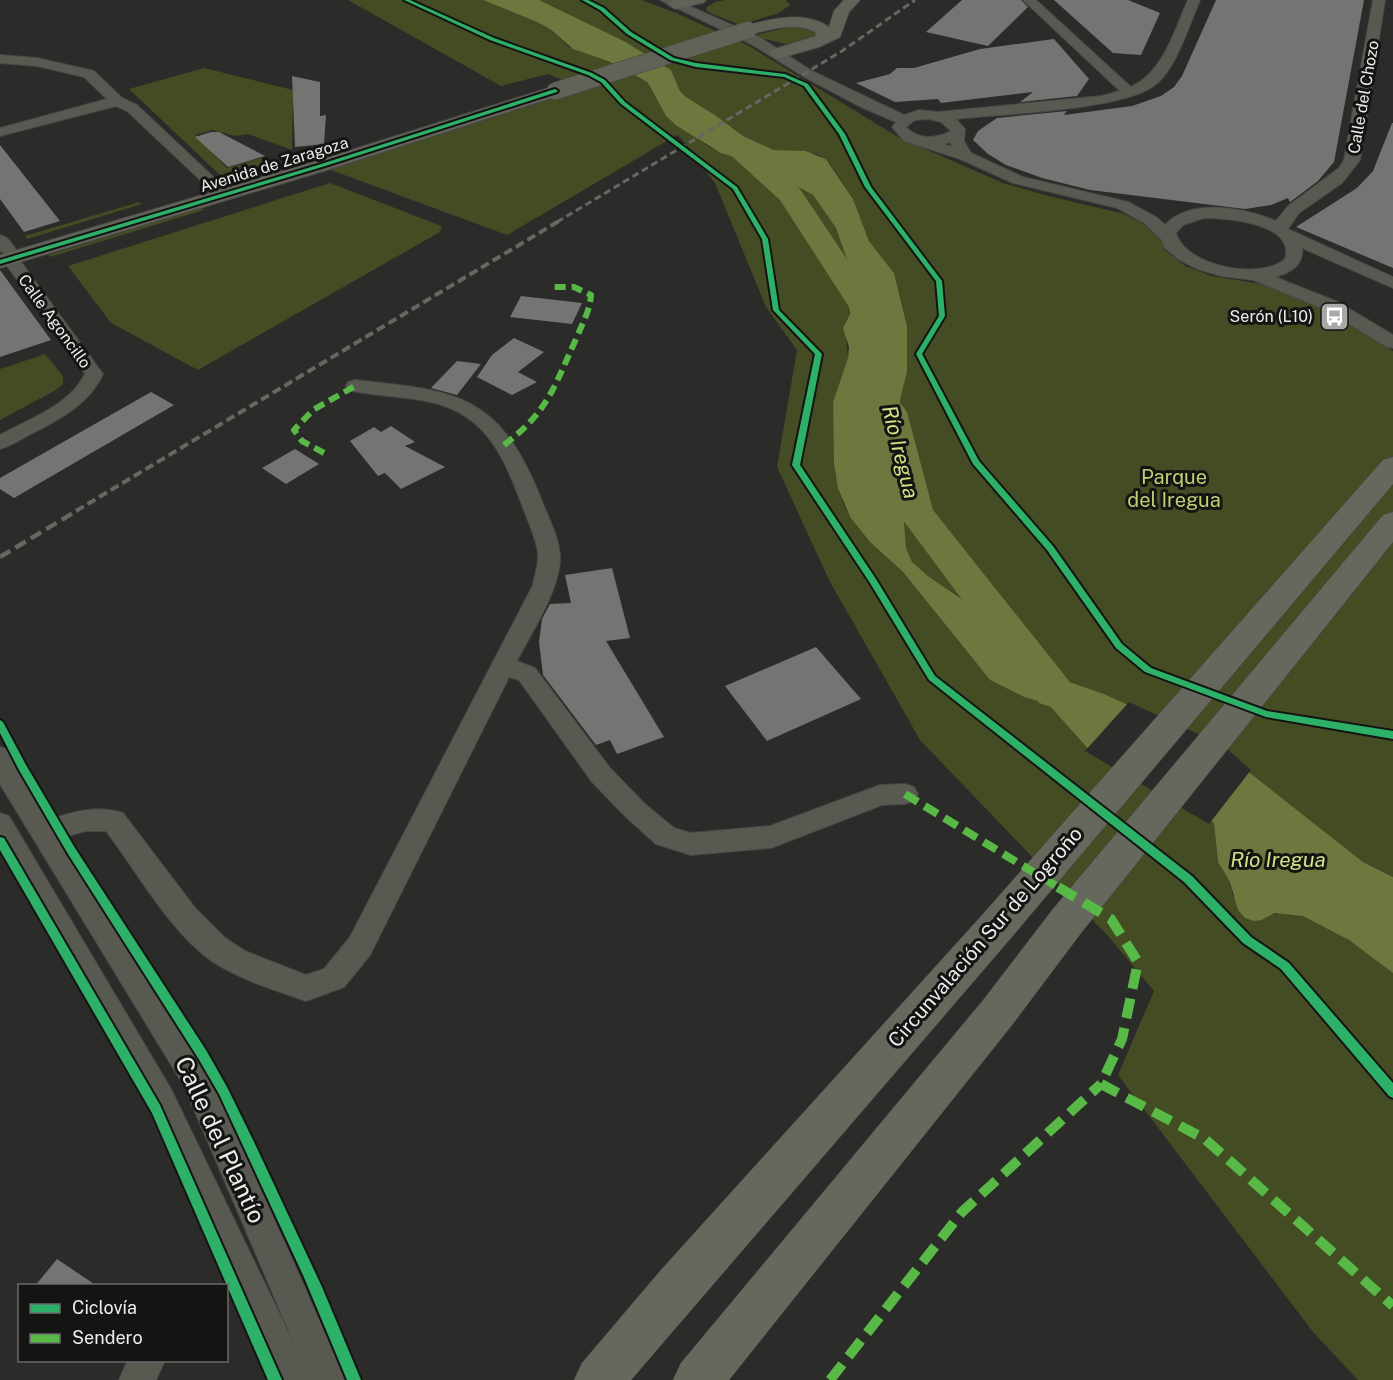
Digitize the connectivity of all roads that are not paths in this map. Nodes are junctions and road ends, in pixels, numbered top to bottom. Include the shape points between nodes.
1 (698, 0) edge
2 (852, 0) edge
3 (1029, 0) edge
4 (1194, 0) edge
5 (1379, 0) edge
6 (670, 2) edge
7 (831, 4) edge
8 (796, 7) dead end
9 (773, 22) junction
10 (825, 38) junction
11 (777, 54) junction
12 (0, 59) edge
13 (1164, 67) junction
14 (1104, 68) junction
15 (555, 91) junction
16 (1130, 93) junction
17 (117, 101) junction
18 (984, 113) junction
19 (939, 116) junction
20 (904, 120) junction
21 (0, 132) edge
22 (957, 132) junction
23 (918, 140) junction
24 (965, 156) junction
25 (216, 188) junction
26 (1298, 204) junction
27 (1122, 205) junction
28 (1203, 213) junction
29 (1240, 215) junction
30 (1282, 233) junction
31 (1168, 236) junction
32 (4, 252) edge
33 (1291, 263) junction
34 (1256, 275) junction
35 (1393, 283) edge
36 (1332, 306) junction
37 (1393, 343) edge
38 (355, 386) dead end
39 (0, 443) edge
40 (1393, 466) edge
41 (1393, 522) edge
42 (502, 665) junction
43 (0, 757) edge
44 (905, 794) dead end
45 (0, 824) edge
46 (45, 833) junction
47 (657, 1308) junction
48 (147, 1362) edge
49 (709, 1378) edge
50 (137, 1380) edge
51 (293, 1380) edge
52 (328, 1380) edge
53 (573, 1380) edge
54 (599, 1380) edge

1 - 6 main road
2 - 10 main road via 842,11 836,32
3 - 14 street
4 - 13 street
5 - 26 street, Calle del Chozo via 1352,160 1344,173
6 - 11 street
7 - 9 main road
8 - 9 main road
9 - 10 main road via 813,25 825,32
9 - 15 main road, bridge
10 - 11 main road
11 - 20 street via 868,105
12 - 17 street via 37,62 89,75
13 - 14 street via 1136,74
13 - 16 street via 1150,83
14 - 16 street
15 - 25 main road, Avenida de Zaragoza
15 - 32 main road, Avenida de Zaragoza via 320,166
16 - 18 street
17 - 21 street
17 - 25 street via 132,108
18 - 19 street
18 - 22 street
19 - 20 street
19 - 22 street via 949,120
20 - 23 street via 899,127 902,132
22 - 23 street via 940,141
22 - 24 street
23 - 24 street
24 - 27 street via 1018,180
25 - 32 main road, Avenida de Zaragoza
26 - 29 street, Calle del Chozo
26 - 30 street, Calle del Chozo via 1283,220
27 - 28 street via 1138,203
27 - 31 street via 1150,220
28 - 29 street
28 - 31 street via 1178,221
29 - 30 street via 1262,221
30 - 33 street via 1293,245
30 - 35 street
31 - 34 street via 1180,255 1195,264 1225,273
32 - 39 street, Calle Agoncillo via 94,374 90,385 73,402
33 - 34 street
33 - 36 street
34 - 36 street
36 - 37 street
38 - 42 street via 446,400 486,422 504,445 526,490 549,561 544,585
40 - 47 highway, Circunvalación Sur de Logroño via 1022,895
41 - 49 highway via 1067,921
42 - 44 street via 527,674 601,775 665,836 692,844 771,837 880,795
42 - 46 street via 360,946 334,978 306,988 245,964 215,946 158,884 114,821 90,818
43 - 46 street, Calle del Plantío
45 - 51 street, Calle del Plantío via 160,1099
46 - 52 street, Calle del Plantío via 195,1076
47 - 53 highway
47 - 54 highway, Circunvalación Sur de Logroño
48 - 50 street

